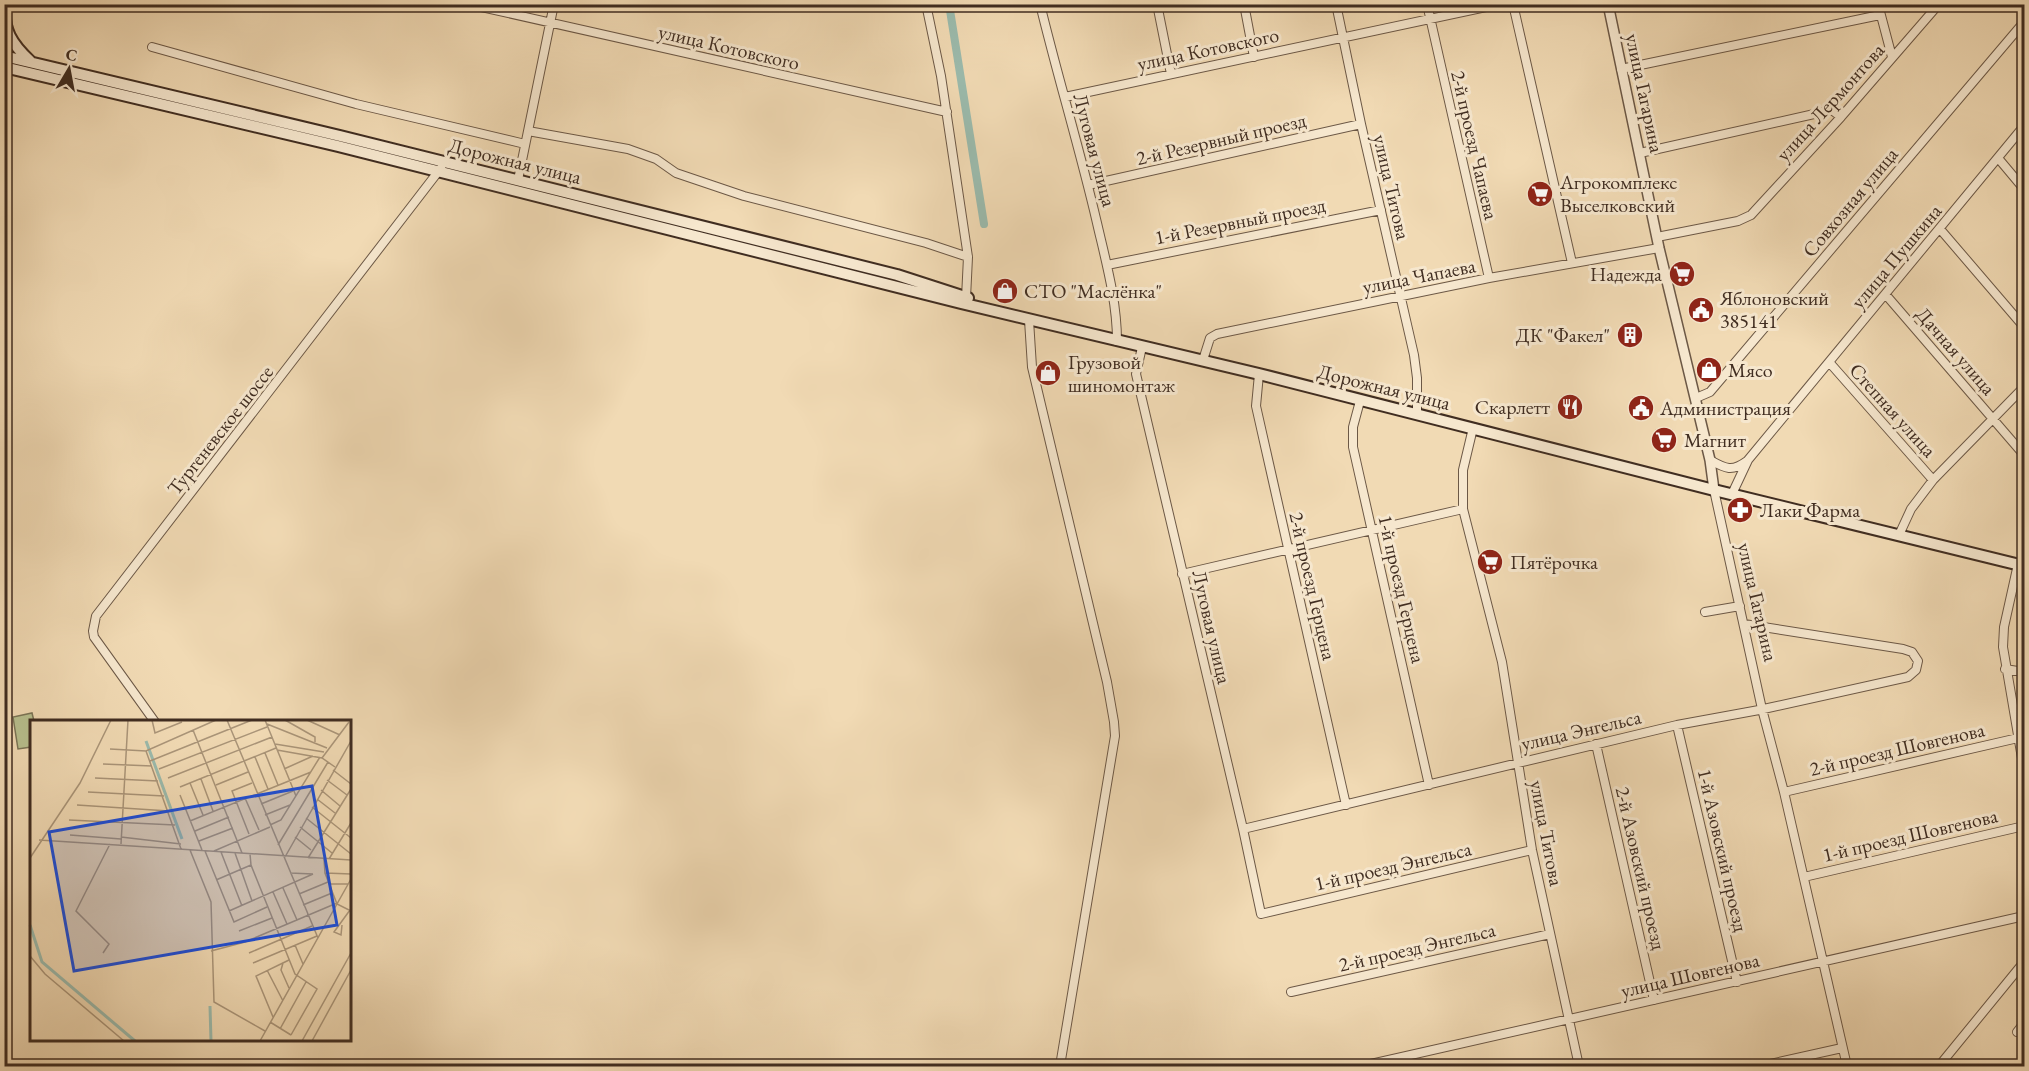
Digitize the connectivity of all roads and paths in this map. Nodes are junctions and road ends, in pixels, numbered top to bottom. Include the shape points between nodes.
1 (6, 4) edge
2 (468, 4) edge
3 (554, 4) edge
4 (926, 4) edge
5 (1040, 4) edge
6 (1156, 4) edge
7 (1244, 4) edge
8 (1336, 4) edge
9 (1427, 4) edge
10 (1500, 4) edge
11 (1513, 4) edge
12 (1608, 4) edge
13 (1878, 4) edge
14 (1939, 4) edge
15 (1880, 15) junction
16 (1429, 18) junction
17 (2025, 22) edge
18 (549, 24) junction
19 (1343, 36) junction
20 (152, 47) dead end
21 (4, 56) edge
22 (1254, 57) junction
23 (1892, 57) junction
24 (30, 61) junction
25 (4, 67) edge
26 (1622, 69) junction
27 (1171, 74) junction
28 (1065, 97) junction
29 (947, 112) junction
30 (1841, 117) junction
31 (1361, 124) junction
32 (2025, 126) edge
33 (528, 131) junction
34 (525, 144) junction
35 (1640, 153) junction
36 (1998, 158) junction
37 (441, 167) junction
38 (518, 180) junction
39 (1088, 185) junction
40 (2025, 189) edge
41 (1381, 210) junction
42 (1940, 229) junction
43 (1657, 237) junction
44 (1659, 248) junction
45 (968, 257) junction
46 (1572, 263) junction
47 (1107, 265) junction
48 (1489, 278) junction
49 (1886, 295) junction
50 (1401, 296) junction
51 (966, 298) junction
52 (1014, 315) junction
53 (1029, 320) junction
54 (2025, 327) edge
55 (1117, 341) junction
56 (1142, 347) junction
57 (1203, 360) junction
58 (1829, 362) junction
59 (1259, 374) junction
60 (2025, 387) edge
61 (1696, 398) junction
62 (1360, 401) junction
63 (1417, 414) junction
64 (1993, 419) junction
65 (1473, 428) junction
66 (2025, 455) edge
67 (1710, 460) junction
68 (1748, 460) junction
69 (1933, 480) junction
70 (1714, 490) junction
71 (1732, 494) junction
72 (1463, 509) junction
73 (1372, 531) junction
74 (1899, 535) junction
75 (1288, 549) junction
76 (2021, 565) edge
77 (1182, 574) junction
78 (1740, 606) junction
79 (1705, 612) dead end
80 (1744, 624) junction
81 (2005, 669) junction
82 (2025, 672) edge
83 (1762, 709) junction
84 (154, 720) edge
85 (1677, 725) junction
86 (2018, 738) junction
87 (1596, 744) junction
88 (2023, 755) edge
89 (1516, 762) junction
90 (2025, 770) edge
91 (1429, 785) junction
92 (1785, 792) junction
93 (1346, 805) junction
94 (2025, 826) edge
95 (1243, 829) junction
96 (1532, 850) junction
97 (1804, 877) junction
98 (1261, 914) joint
99 (2025, 916) edge
100 (1550, 934) junction
101 (1822, 962) junction
102 (2025, 962) edge
103 (1737, 982) junction
104 (1291, 992) dead end
105 (1654, 1000) junction
106 (1569, 1020) junction
107 (2025, 1023) edge
108 (2017, 1032) dead end
109 (1842, 1048) junction
110 (1060, 1066) edge
111 (1362, 1066) edge
112 (1579, 1066) edge
113 (1761, 1066) edge
114 (1847, 1066) edge
115 (1939, 1066) edge

1 - 24 main road via 9,36 15,48
2 - 18 street, улица Котовского
3 - 18 street
4 - 29 street
5 - 28 street, Луговая улица
6 - 27 street
7 - 22 street
8 - 19 street, улица Титова
9 - 16 street, 2-й проезд Чапаева
10 - 16 street, улица Котовского
11 - 46 street
12 - 26 street, улица Гагарина
13 - 15 street
14 - 23 street, улица Лермонтова
15 - 23 street
15 - 26 street
16 - 19 street, улица Котовского
16 - 48 street, 2-й проезд Чапаева
17 - 61 street, Совхозная улица via 1710,392
18 - 29 street, улица Котовского
18 - 33 street
19 - 22 street, улица Котовского
19 - 31 street, улица Титова
20 - 34 street via 356,104
21 - 24 main road, Дорожная улица
22 - 27 street, улица Котовского
23 - 30 street, улица Лермонтова
24 - 37 main road, Дорожная улица
25 - 37 main road, Дорожная улица
26 - 35 street, улица Гагарина
27 - 28 street, улица Котовского
28 - 39 street, Луговая улица
29 - 45 street
30 - 35 street via 1832,110
30 - 43 street, улица Лермонтова via 1745,219
31 - 39 street, 2-й Резервный проезд
31 - 41 street, улица Титова
32 - 36 street, улица Пушкина
33 - 34 street
33 - 45 street via 628,149 656,159 676,173 744,196
34 - 38 street
35 - 43 street, улица Гагарина
36 - 40 street
36 - 42 street, улица Пушкина
37 - 38 main road, Дорожная улица
37 - 52 main road, Дорожная улица
37 - 84 street, Тургеневское шоссе via 96,616 94,637
38 - 51 main road, Дорожная улица via 897,275
39 - 47 street, Луговая улица
41 - 47 street, 1-й Резервный проезд
41 - 50 street, улица Титова
42 - 49 street, улица Пушкина
42 - 54 street
43 - 44 street, улица Гагарина
44 - 46 street, улица Чапаева
44 - 61 street, улица Гагарина
45 - 51 street
46 - 48 street, улица Чапаева
47 - 55 street, Луговая улица via 1117,314
48 - 50 street, улица Чапаева
49 - 58 street, улица Пушкина
49 - 64 street, Дачная улица
50 - 57 street, улица Чапаева via 1217,334 1210,338
50 - 63 street, улица Титова via 1417,378
51 - 52 main road, Дорожная улица
52 - 53 main road, Дорожная улица
53 - 55 main road, Дорожная улица
53 - 110 street via 1032,367 1108,690 1115,736
55 - 56 main road, Дорожная улица
56 - 57 main road, Дорожная улица
56 - 77 street, Луговая улица via 1136,374
57 - 59 main road, Дорожная улица
58 - 68 street, улица Пушкина
58 - 69 street, Степная улица
59 - 62 main road, Дорожная улица
59 - 75 street, 2-й проезд Герцена via 1256,406
60 - 64 street
61 - 67 street, улица Гагарина
62 - 63 main road, Дорожная улица
62 - 73 street, 1-й проезд Герцена via 1353,427 1353,447
63 - 65 main road, Дорожная улица
64 - 66 street, Дачная улица
64 - 69 street
65 - 70 main road, Дорожная улица
65 - 72 street, улица Титова via 1463,470
67 - 68 street via 1724,468 1737,468
67 - 70 street, улица Гагарина
68 - 71 street, улица Пушкина
69 - 74 street via 1911,509
70 - 71 main road, Дорожная улица
70 - 78 street, улица Гагарина
71 - 74 main road, Дорожная улица
72 - 73 street
72 - 89 street, улица Титова via 1502,662
73 - 75 street
73 - 91 street, 1-й проезд Герцена
74 - 76 main road, Дорожная улица
75 - 77 street
75 - 93 street, 2-й проезд Герцена
76 - 81 street via 2004,627
77 - 95 street, Луговая улица
78 - 79 street
78 - 80 street, улица Гагарина
80 - 83 street, улица Гагарина
80 - 83 street, улица Энгельса via 1903,649 1912,652 1918,661 1916,670 1908,677
81 - 82 street
81 - 86 street
83 - 85 street, улица Энгельса
83 - 92 street, улица Гагарина
85 - 87 street, улица Энгельса
85 - 103 street, 1-й Азовский проезд
86 - 88 street
86 - 92 street, 2-й проезд Шовгенова
87 - 89 street, улица Энгельса
87 - 105 street, 2-й Азовский проезд
88 - 90 street
89 - 91 street, улица Энгельса
89 - 96 street, улица Титова
91 - 93 street, улица Энгельса
92 - 97 street, улица Гагарина
93 - 95 street, улица Энгельса
94 - 97 street, 1-й проезд Шовгенова
95 - 98 street, Луговая улица
96 - 98 street, 1-й проезд Энгельса
96 - 100 street, улица Титова
97 - 101 street, улица Гагарина
99 - 101 street, улица Шовгенова
100 - 104 street, 2-й проезд Энгельса
100 - 106 street, улица Титова
101 - 103 street, улица Шовгенова
101 - 109 street, улица Гагарина
102 - 115 street
103 - 105 street, улица Шовгенова
105 - 106 street, улица Шовгенова
106 - 111 street, улица Шовгенова
106 - 112 street, улица Титова
107 - 108 street
109 - 113 street
109 - 114 street, улица Гагарина

